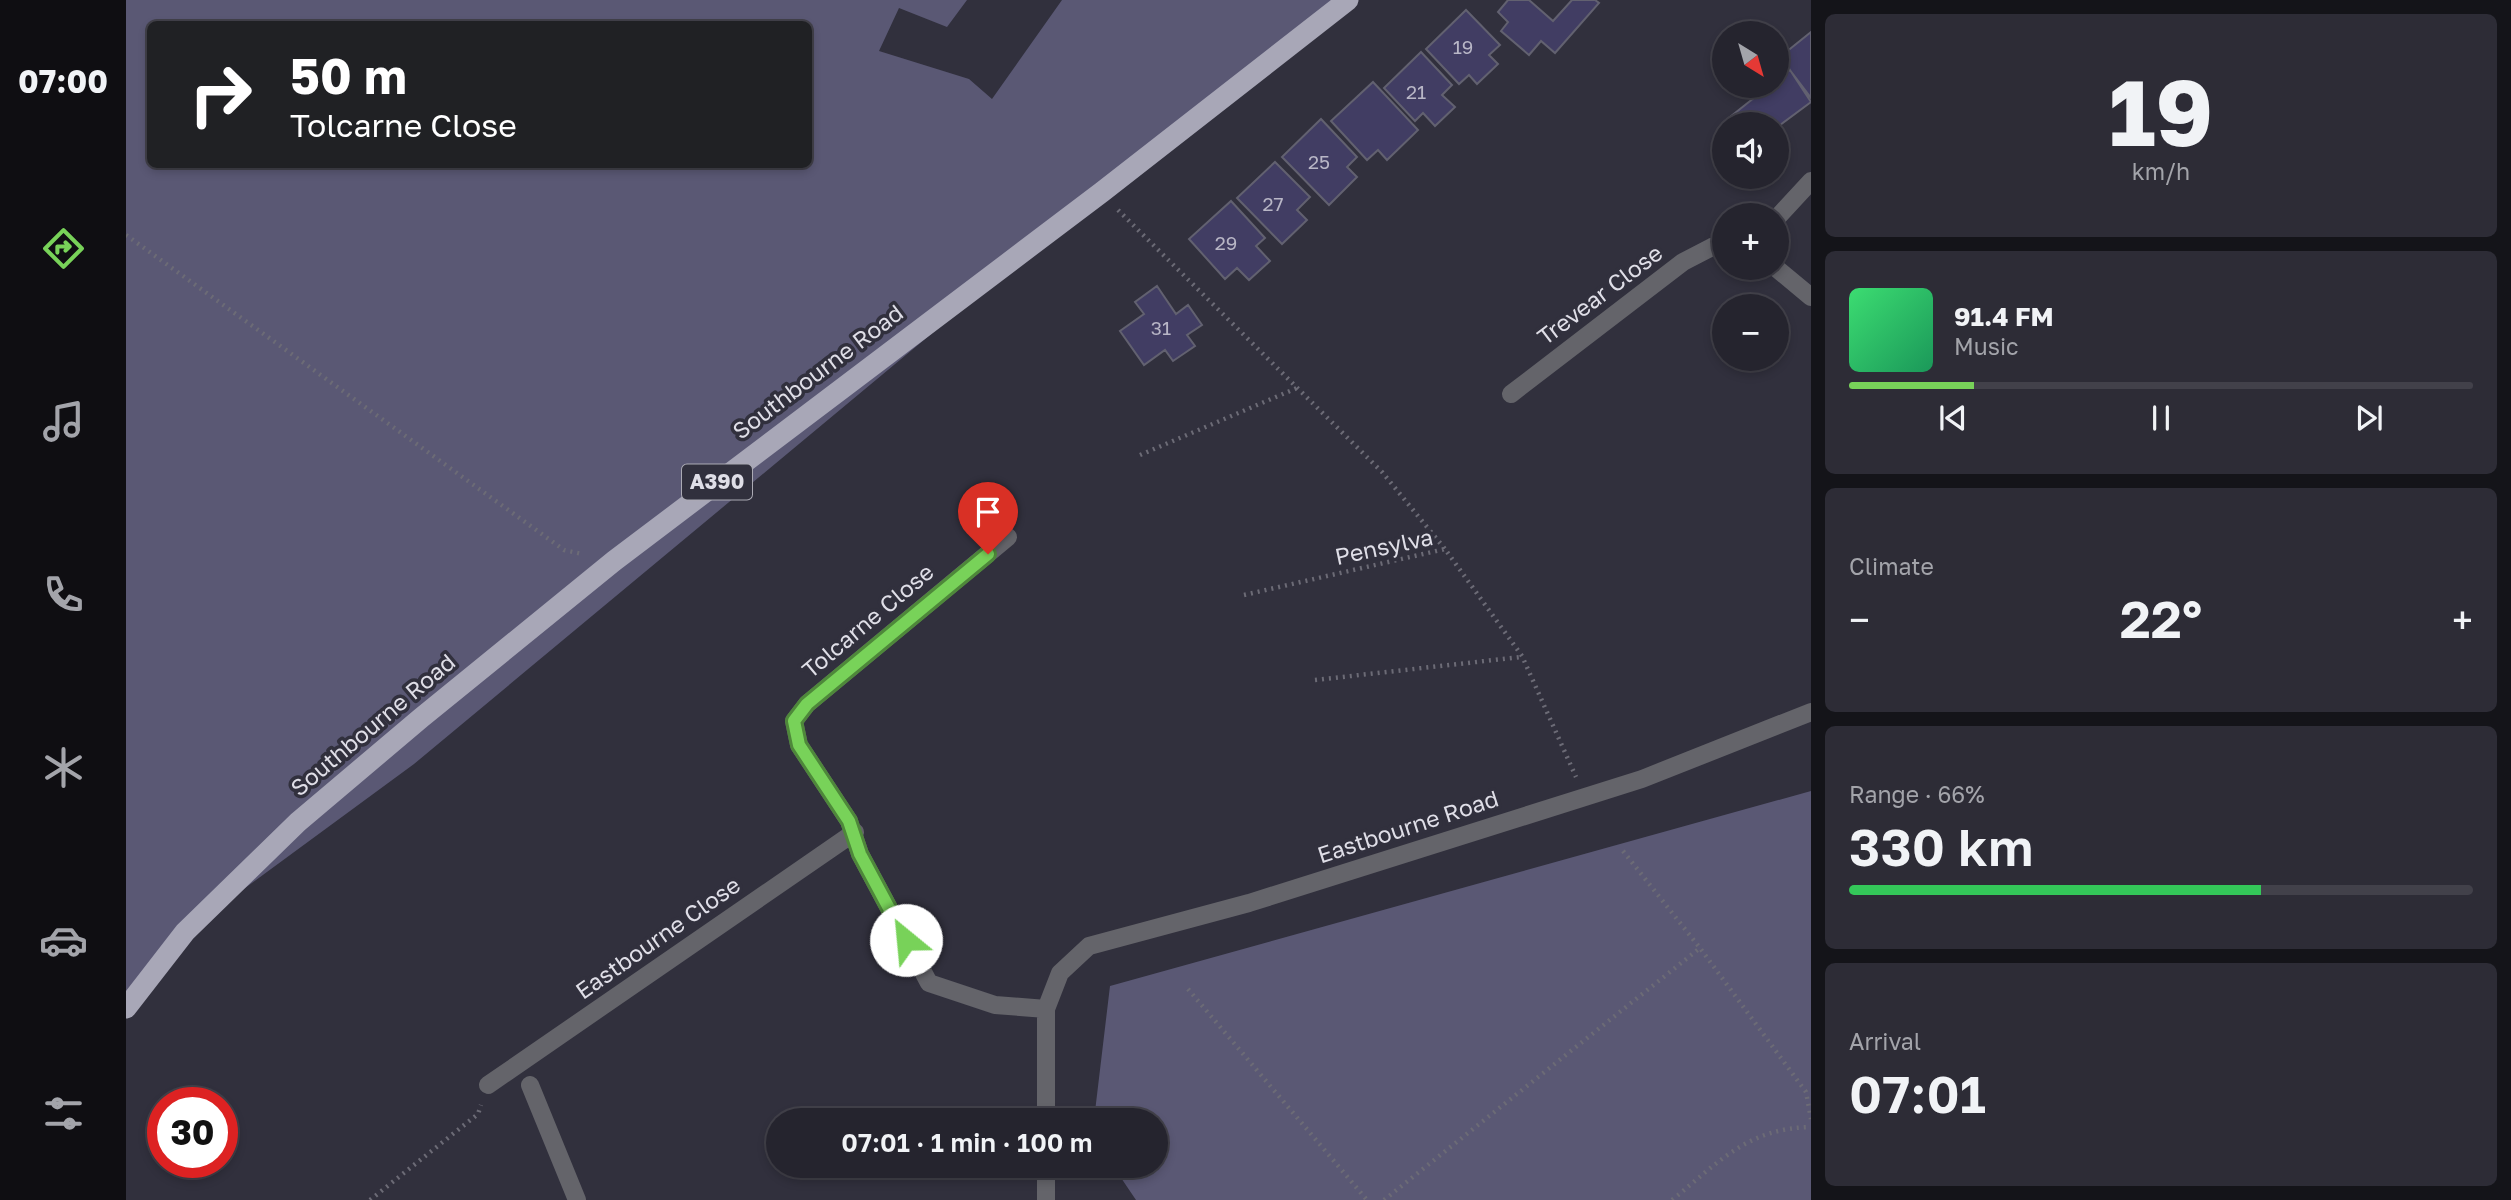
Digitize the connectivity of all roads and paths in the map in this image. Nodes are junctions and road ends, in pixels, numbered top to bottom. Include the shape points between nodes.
1 (1348, 0) edge
2 (1811, 181) edge
3 (1102, 192) junction
4 (1789, 205) edge
5 (126, 235) edge
6 (1712, 247) edge
7 (1789, 279) edge
8 (1811, 297) edge
9 (1297, 388) junction
10 (1511, 394) dead end
11 (1140, 455) dead end
12 (1008, 537) dead end
13 (1445, 549) junction
14 (614, 561) junction
15 (1244, 595) dead end
16 (1522, 656) junction
17 (1315, 680) dead end
18 (1811, 712) edge
19 (1586, 796) junction
20 (855, 832) junction
21 (1623, 851) dead end
22 (1700, 948) junction
23 (1188, 989) dead end
24 (126, 1008) edge
25 (1046, 1009) junction
26 (488, 1085) joint
27 (530, 1085) dead end
28 (1046, 1108) edge
29 (1811, 1119) edge
30 (1811, 1127) edge
31 (1046, 1178) edge
32 (370, 1200) edge
33 (577, 1200) edge
34 (1046, 1200) edge
35 (1367, 1200) edge
36 (1384, 1200) edge
37 (1672, 1200) edge

1 - 3 highway, Southbourne Road / A390
2 - 4 street
3 - 9 path
3 - 14 highway, Southbourne Road / A390
5 - 14 path via 564,550
6 - 10 street, Trevear Close via 1683,262
7 - 8 street
9 - 11 path
9 - 13 path via 1382,472
12 - 20 street, Tolcarne Close via 807,704 794,721 799,745
13 - 15 path, Pensylva
13 - 16 path, Pensylva
14 - 24 highway, Southbourne Road / A390 via 298,822 186,932
16 - 17 path
16 - 19 path, Pensylva
18 - 19 street, Eastbourne Road via 1642,779
19 - 25 street, Eastbourne Road via 1250,904 1089,946 1060,973
20 - 25 street, Tolcarne Close via 860,854 929,984 995,1005
20 - 26 street, Eastbourne Close
21 - 22 path
22 - 29 path via 1806,1092
22 - 36 path
23 - 35 path
25 - 28 street
26 - 32 path via 478,1114
27 - 33 street
30 - 37 path via 1785,1128 1753,1138
31 - 34 street

